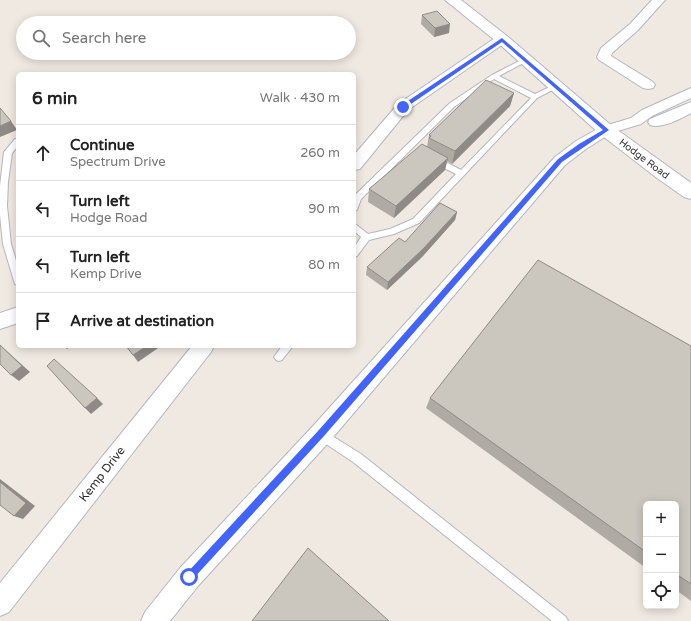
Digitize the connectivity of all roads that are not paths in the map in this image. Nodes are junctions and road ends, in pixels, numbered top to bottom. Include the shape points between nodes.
1 (452, 0) edge
2 (659, 0) edge
3 (502, 39) junction
4 (525, 60) junction
5 (494, 76) junction
6 (648, 85) dead end
7 (556, 86) junction
8 (691, 92) edge
9 (535, 97) junction
10 (691, 107) edge
11 (636, 121) junction
12 (606, 130) junction
13 (16, 143) edge
14 (430, 157) edge
15 (356, 163) edge
16 (462, 174) junction
17 (691, 192) edge
18 (356, 201) edge
19 (356, 228) edge
20 (366, 238) junction
21 (356, 251) edge
22 (16, 274) edge
23 (16, 316) edge
24 (0, 321) edge
25 (202, 348) edge
26 (286, 348) edge
27 (279, 357) dead end
28 (321, 434) junction
29 (0, 603) edge
30 (154, 621) edge
31 (562, 621) edge

1 - 3 main road, Hodge Road
2 - 6 street via 634,27 606,51 604,57
3 - 4 main road, Hodge Road
3 - 15 street via 403,107
4 - 5 lane
4 - 7 main road, Hodge Road
5 - 9 lane
5 - 18 lane via 452,105 413,149
7 - 9 lane
7 - 12 main road, Hodge Road
8 - 11 street
9 - 16 lane
10 - 11 street via 680,114 649,124
11 - 12 street
12 - 17 main road, Hodge Road
12 - 28 street via 560,161
13 - 22 lane via 8,152 3,206 7,244
14 - 16 lane
16 - 20 lane via 416,221 390,232
19 - 20 lane
20 - 21 lane
23 - 24 street
25 - 29 street, Kemp Drive
26 - 27 lane
28 - 30 street via 189,577
28 - 31 lane via 357,458

